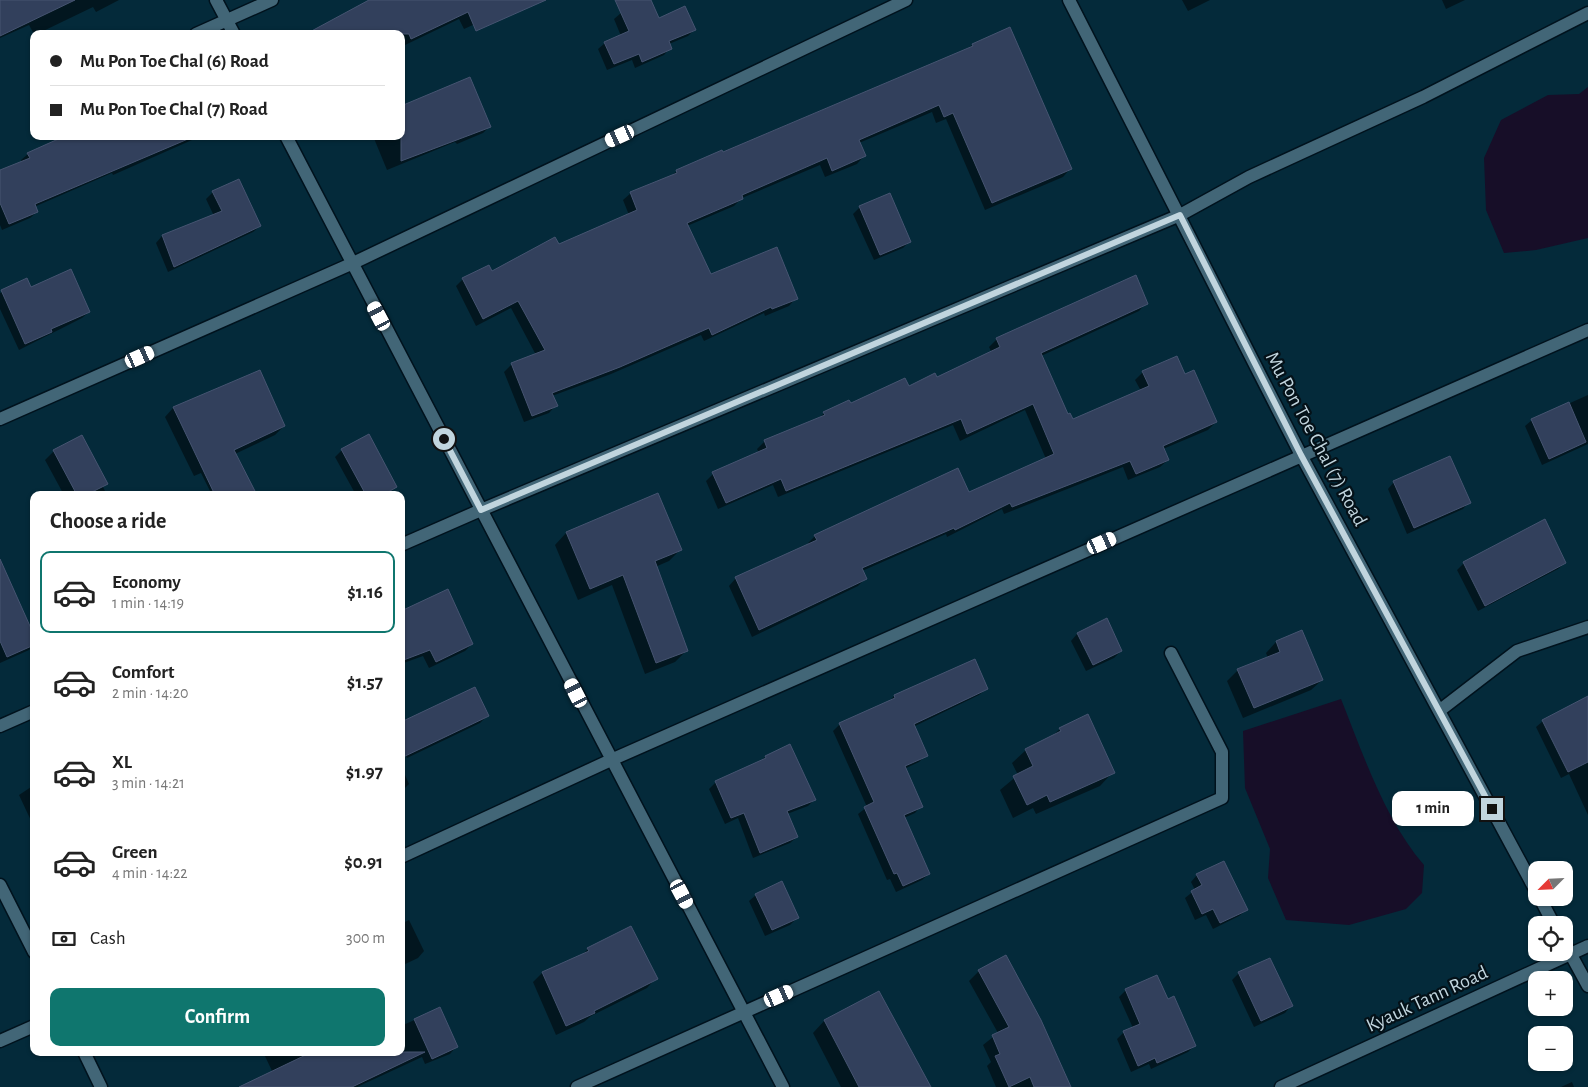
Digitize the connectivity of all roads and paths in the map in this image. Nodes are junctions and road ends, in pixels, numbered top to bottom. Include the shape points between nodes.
1 (216, 0) edge
2 (272, 0) edge
3 (906, 0) edge
4 (1069, 0) edge
5 (1588, 13) edge
6 (228, 21) junction
7 (206, 30) edge
8 (232, 30) edge
9 (288, 140) edge
10 (1180, 215) junction
11 (351, 264) junction
12 (1588, 330) edge
13 (0, 419) edge
14 (1301, 455) junction
15 (481, 510) junction
16 (405, 543) edge
17 (1588, 627) edge
18 (1172, 653) dead end
19 (1439, 711) junction
20 (30, 713) edge
21 (0, 726) edge
22 (611, 760) junction
23 (405, 855) edge
24 (1528, 876) edge
25 (0, 885) edge
26 (30, 944) edge
27 (1588, 946) edge
28 (1573, 947) edge
29 (1573, 959) edge
30 (1540, 961) edge
31 (1588, 986) edge
32 (744, 1012) junction
33 (30, 1028) edge
34 (0, 1041) edge
35 (86, 1056) edge
36 (101, 1087) edge
37 (577, 1087) edge
38 (782, 1087) edge
39 (1281, 1087) edge

1 - 6 street
2 - 6 street
3 - 11 street
4 - 10 street, Mu Pon Toe Chal (7) Road
5 - 10 street via 1423,97 1249,177
6 - 7 street
6 - 8 street
9 - 11 street
10 - 14 street, Mu Pon Toe Chal (7) Road
10 - 15 street
11 - 13 street
11 - 15 street
12 - 14 street
14 - 19 street, Mu Pon Toe Chal (7) Road
14 - 22 street
15 - 16 street
15 - 22 street
17 - 19 street via 1517,651
18 - 32 street via 1222,752 1222,798
19 - 24 street, Mu Pon Toe Chal (7) Road
20 - 21 street
22 - 23 street
22 - 32 street
25 - 26 street
27 - 28 street, Kyauk Tann Road
29 - 31 street
30 - 39 street, Kyauk Tann Road
32 - 37 street
32 - 38 street
33 - 34 street
35 - 36 street

